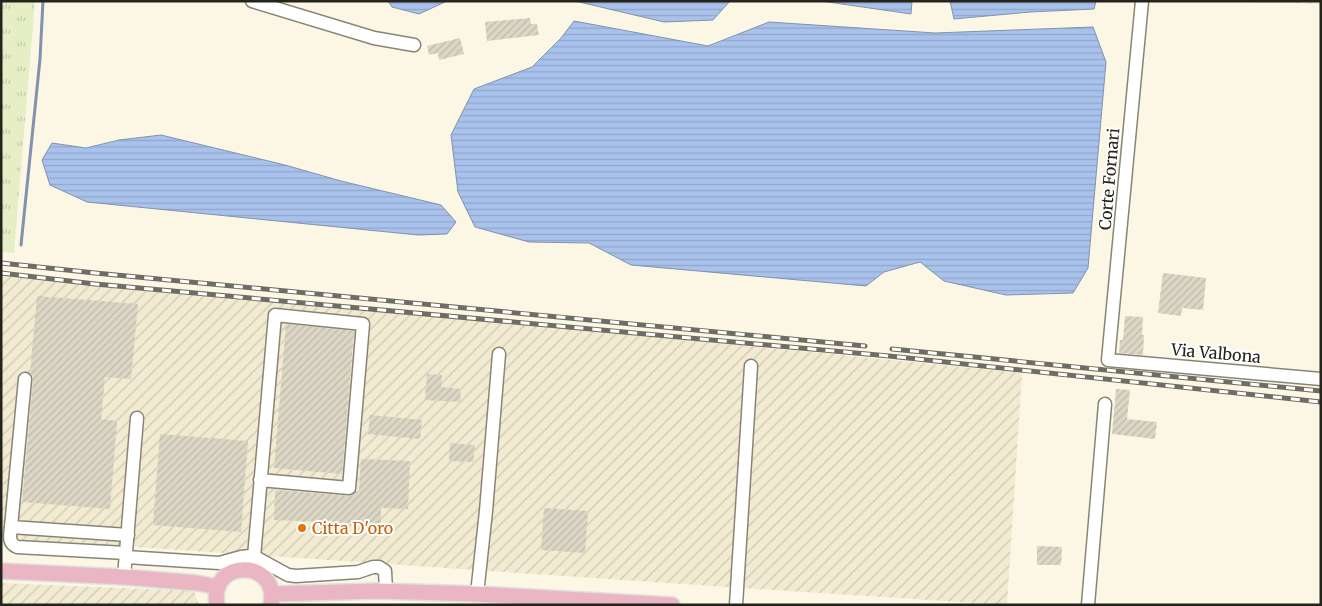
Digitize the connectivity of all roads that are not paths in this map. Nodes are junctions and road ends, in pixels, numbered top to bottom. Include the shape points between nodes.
1 (252, 1) edge
2 (1142, 1) edge
3 (414, 45) dead end
4 (499, 354) dead end
5 (1108, 360) joint
6 (751, 366) dead end
7 (25, 379) dead end
8 (1321, 379) edge
9 (1105, 404) dead end
10 (137, 418) dead end
11 (260, 480) junction
12 (11, 528) junction
13 (128, 535) junction
14 (126, 555) junction
15 (254, 557) junction
16 (1, 571) edge
17 (124, 577) junction
18 (218, 587) junction
19 (386, 591) junction
20 (477, 594) junction
21 (272, 599) edge
22 (218, 605) edge
23 (672, 605) edge
24 (736, 605) edge
25 (1088, 605) edge

1 - 3 street via 374,38
2 - 5 street, Corte Fornari
4 - 20 street
5 - 8 street, Via Valbona
6 - 24 street
7 - 12 street
9 - 25 street
10 - 13 street
11 - 11 street via 275,315 363,324 349,488
11 - 15 street
12 - 13 street
12 - 14 street via 10,541 17,547
13 - 14 street
14 - 15 street via 219,563 240,556
14 - 17 street
15 - 19 street via 296,576 358,572 379,567 386,570
16 - 17 main road
17 - 18 main road
18 - 21 main road via 231,572 251,570 263,576 270,587
18 - 22 main road
19 - 20 main road
19 - 21 main road via 339,591
20 - 23 main road

